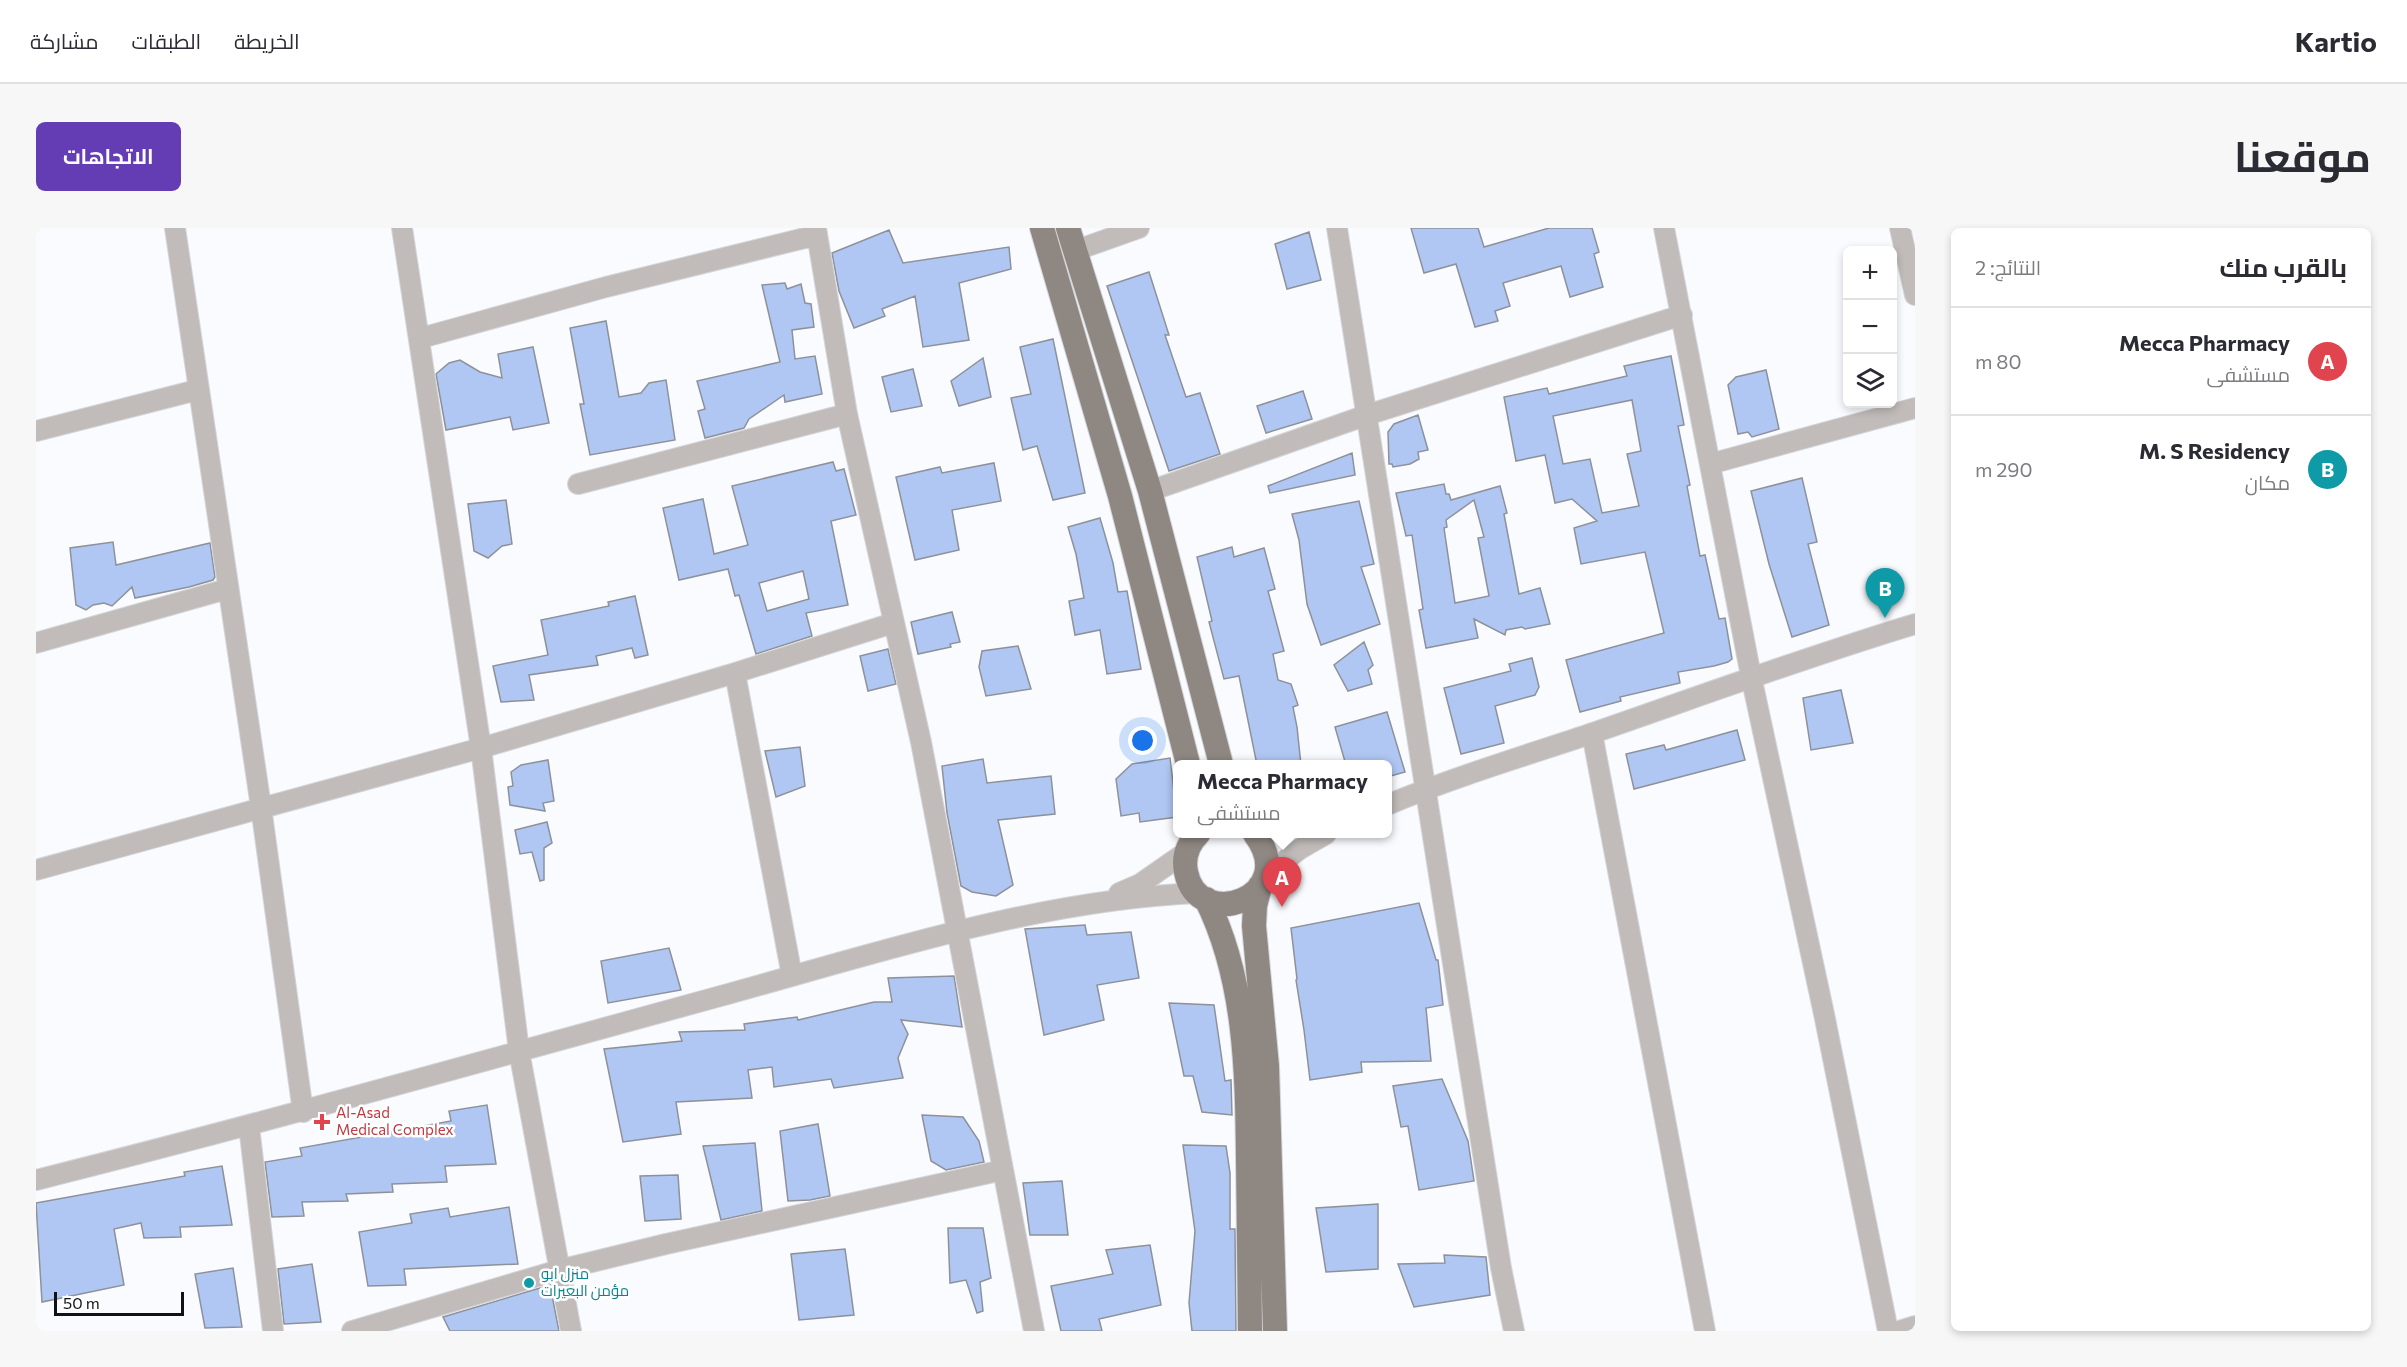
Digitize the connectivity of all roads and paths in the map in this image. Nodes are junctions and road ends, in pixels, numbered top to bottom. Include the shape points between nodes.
1 (175, 228) edge
2 (402, 228) edge
3 (1042, 228) edge
4 (1139, 228) edge
5 (1337, 228) edge
6 (1664, 228) edge
7 (1900, 228) edge
8 (817, 231) edge
9 (1071, 239) edge
10 (1915, 295) edge
11 (1682, 315) junction
12 (421, 338) junction
13 (197, 390) junction
14 (1915, 408) edge
15 (847, 414) junction
16 (1367, 415) junction
17 (36, 431) edge
18 (1710, 464) junction
19 (578, 484) dead end
20 (1150, 491) junction
21 (227, 589) junction
22 (893, 623) junction
23 (1915, 624) edge
24 (36, 643) edge
25 (735, 673) junction
26 (1751, 676) junction
27 (1592, 733) junction
28 (481, 748) junction
29 (1187, 760) edge
30 (1220, 760) edge
31 (1426, 789) junction
32 (1392, 803) edge
33 (261, 807) junction
34 (1258, 838) edge
35 (1319, 838) edge
36 (1192, 843) edge
37 (36, 870) edge
38 (1263, 881) junction
39 (1202, 896) junction
40 (1088, 904) junction
41 (1254, 926) junction
42 (959, 931) junction
43 (1222, 935) junction
44 (792, 976) junction
45 (519, 1051) junction
46 (303, 1112) junction
47 (249, 1126) junction
48 (1003, 1170) junction
49 (36, 1180) edge
50 (559, 1270) junction
51 (1915, 1326) edge
52 (273, 1331) edge
53 (352, 1331) edge
54 (571, 1331) edge
55 (1034, 1331) edge
56 (1250, 1331) edge
57 (1275, 1331) edge
58 (1514, 1331) edge
59 (1705, 1331) edge
60 (1888, 1331) edge
61 (1899, 1331) edge

1 - 13 street
2 - 12 street
3 - 29 main road via 1120,496
4 - 9 street
5 - 16 street
6 - 11 street
7 - 10 street
8 - 12 street
8 - 15 street
9 - 20 main road
11 - 16 street
11 - 18 street
12 - 28 street
13 - 17 street
13 - 21 street
14 - 18 street
15 - 19 street
15 - 22 street
16 - 20 street
16 - 31 street
18 - 26 street
20 - 30 main road
21 - 24 street
21 - 33 street
22 - 25 street
22 - 42 street
23 - 26 street
25 - 28 street
25 - 44 street
26 - 27 street
26 - 60 street
27 - 31 street
27 - 59 street
28 - 33 street
28 - 45 street
31 - 32 street
31 - 58 street
33 - 37 street
33 - 46 street
34 - 38 main road via 1268,860
35 - 38 street
36 - 39 main road via 1186,874
36 - 40 street via 1140,884
38 - 39 main road via 1241,902 1217,903
38 - 41 main road
39 - 40 street via 1143,896
39 - 43 main road
40 - 42 street
41 - 43 main road via 1237,927
41 - 57 main road via 1267,1066
42 - 44 street
42 - 48 street
43 - 56 main road via 1238,1005 1246,1068
44 - 45 street
45 - 46 street
45 - 50 street
46 - 47 street
47 - 49 street
47 - 52 street
48 - 50 street
48 - 55 street
50 - 53 street
50 - 54 street
51 - 61 street

